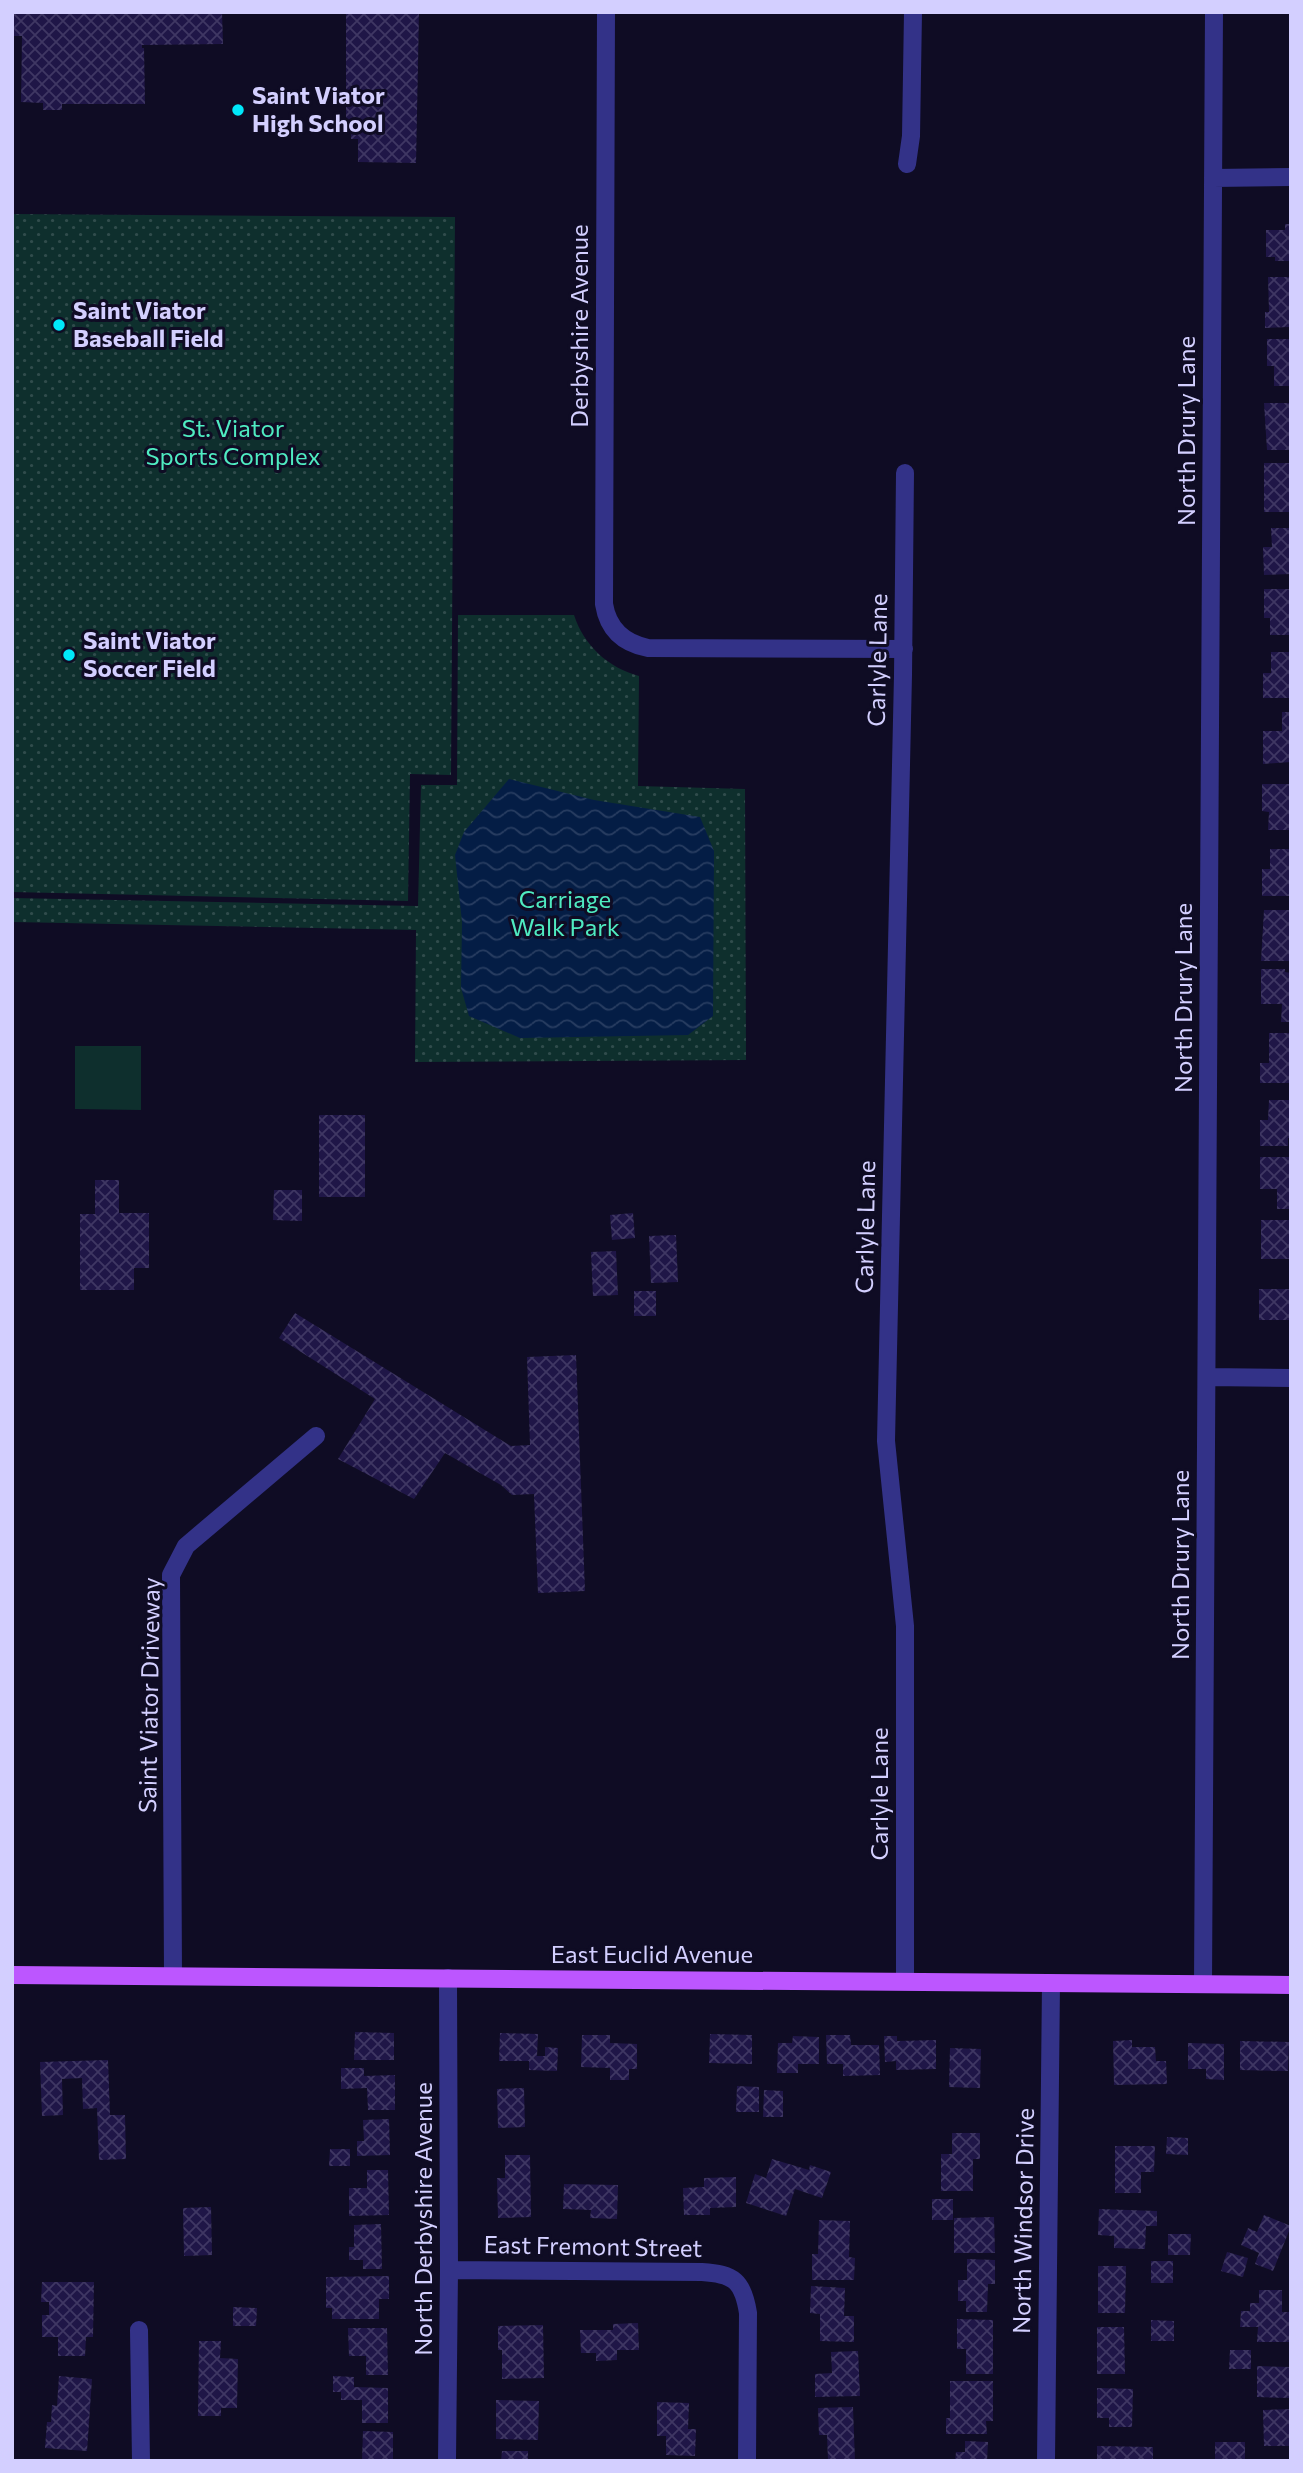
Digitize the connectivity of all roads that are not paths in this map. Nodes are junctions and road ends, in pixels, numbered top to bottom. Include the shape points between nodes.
1 (606, 12) edge
2 (913, 12) edge
3 (1214, 12) edge
4 (907, 164) dead end
5 (1291, 177) edge
6 (1213, 178) junction
7 (905, 473) dead end
8 (904, 649) junction
9 (1207, 1377) junction
10 (1291, 1378) edge
11 (316, 1436) dead end
12 (12, 1975) edge
13 (173, 1975) junction
14 (448, 1978) junction
15 (905, 1981) junction
16 (1051, 1983) junction
17 (1203, 1984) junction
18 (1291, 1984) edge
19 (449, 2270) junction
20 (139, 2330) dead end
21 (141, 2461) edge
22 (447, 2461) edge
23 (747, 2461) edge
24 (1046, 2461) edge

1 - 8 street, Derbyshire Avenue via 607,618 619,636 648,648
2 - 4 street
3 - 6 street, North Drury Lane
5 - 6 street
6 - 9 street, North Drury Lane
7 - 8 street, Carlyle Lane
8 - 15 street, Carlyle Lane via 886,1441 905,1626
9 - 10 street
9 - 17 street, North Drury Lane
11 - 13 street, Saint Viator Driveway via 186,1546 171,1575
12 - 13 main road, East Euclid Avenue
13 - 14 main road, East Euclid Avenue
14 - 15 main road, East Euclid Avenue
14 - 19 street, North Derbyshire Avenue
15 - 16 main road, East Euclid Avenue
16 - 17 main road, East Euclid Avenue
16 - 24 street, North Windsor Drive
17 - 18 main road, East Euclid Avenue
19 - 22 street, North Derbyshire Avenue
19 - 23 street, East Fremont Street via 702,2272 736,2280 745,2294 748,2314
20 - 21 street

